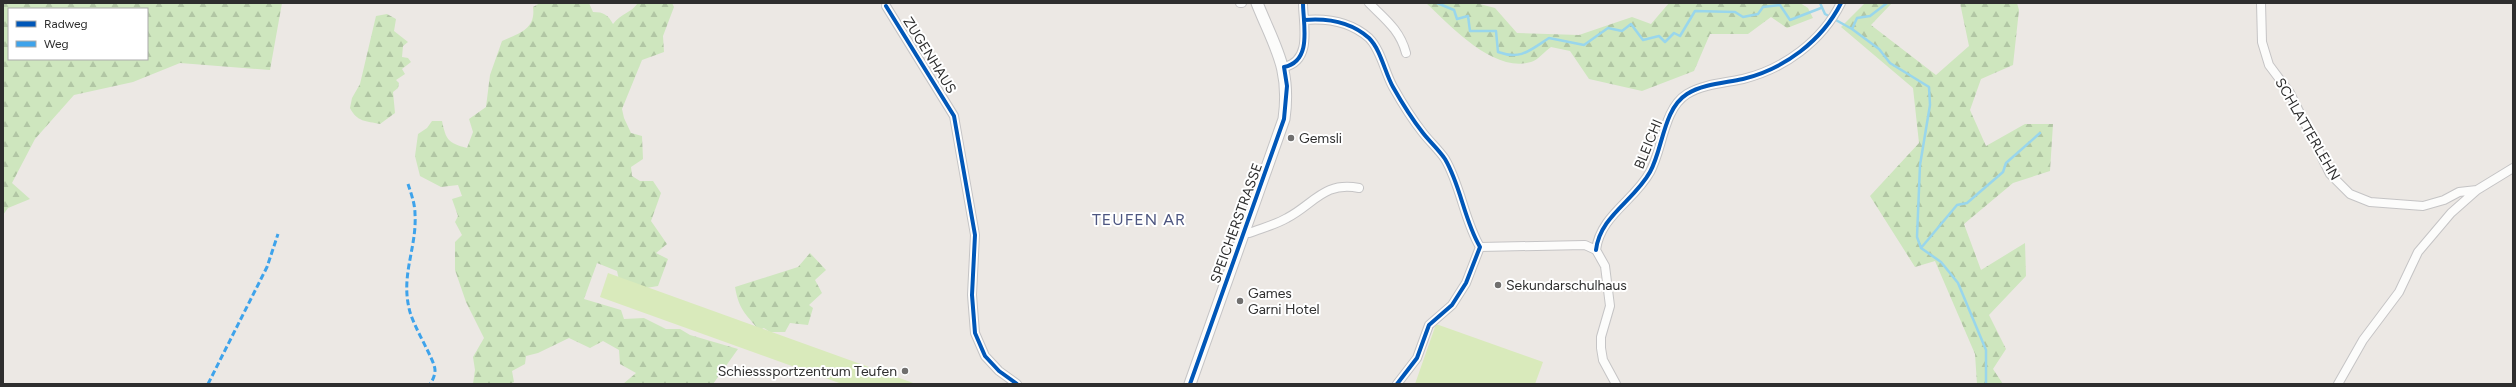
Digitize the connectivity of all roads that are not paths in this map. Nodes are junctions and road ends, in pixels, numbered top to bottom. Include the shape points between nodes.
1 (1257, 3) edge
2 (1303, 3) edge
3 (1369, 3) edge
4 (1841, 3) edge
5 (2261, 3) edge
6 (886, 6) dead end
7 (1304, 20) junction
8 (1406, 53) dead end
9 (1284, 67) junction
10 (2513, 168) edge
11 (1359, 188) dead end
12 (2477, 190) junction
13 (1245, 232) junction
14 (1480, 247) junction
15 (1596, 250) junction
16 (1017, 384) edge
17 (1190, 384) edge
18 (1397, 384) edge
19 (1616, 384) edge
20 (2338, 384) edge

1 - 9 main road, SPEICHERSTRASSE
2 - 7 street
3 - 8 street via 1398,33
4 - 15 street, BLEICHI via 1817,38 1788,59 1763,73 1701,88 1687,94 1669,119 1650,173 1635,195 1603,227
5 - 12 street, SCHLATTERLEHN via 2262,42 2269,66 2290,93 2330,174 2350,194 2370,202 2423,206 2444,200 2459,192
6 - 16 street, ZUGENHAUS via 954,116 975,234 972,295 975,333 985,356 999,371
7 - 9 street via 1305,39 1302,54 1296,61
7 - 14 street via 1343,23 1370,39 1394,89 1444,159
9 - 13 main road, SPEICHERSTRASSE via 1287,86 1284,119
10 - 12 street
11 - 13 street via 1335,188 1314,198 1289,218 1249,233
12 - 20 street via 2451,213 2418,252 2399,292 2364,340
13 - 17 main road, SPEICHERSTRASSE
14 - 15 street via 1585,245
14 - 18 street via 1466,283 1452,305 1429,325 1417,358
15 - 19 street via 1605,266 1609,288 1610,306 1601,337 1602,354

